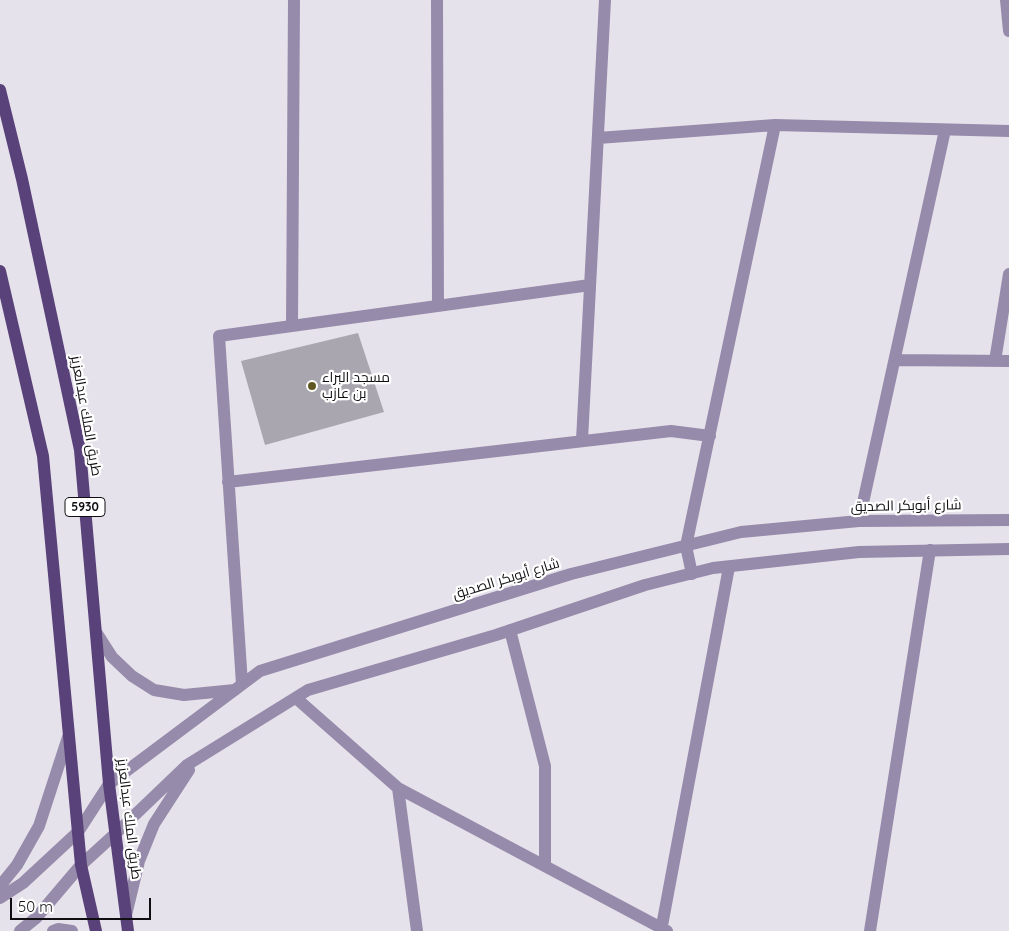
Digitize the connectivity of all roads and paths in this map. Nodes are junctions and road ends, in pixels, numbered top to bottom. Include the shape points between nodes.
1 (294, 0) edge
2 (437, 0) edge
3 (605, 0) edge
4 (1006, 0) edge
5 (1009, 31) edge
6 (0, 90) edge
7 (775, 126) junction
8 (945, 130) junction
9 (1009, 131) edge
10 (598, 138) junction
11 (0, 271) edge
12 (1009, 274) edge
13 (590, 285) junction
14 (438, 306) junction
15 (292, 326) junction
16 (894, 360) junction
17 (995, 361) junction
18 (1009, 361) edge
19 (710, 436) junction
20 (582, 440) junction
21 (228, 482) junction
22 (1009, 520) edge
23 (859, 521) junction
24 (686, 546) junction
25 (1009, 549) edge
26 (930, 550) junction
27 (729, 567) junction
28 (692, 574) junction
29 (510, 630) junction
30 (96, 632) junction
31 (239, 687) junction
32 (296, 698) junction
33 (68, 737) junction
34 (195, 759) junction
35 (108, 784) junction
36 (398, 788) junction
37 (78, 832) junction
38 (115, 834) junction
39 (81, 865) junction
40 (544, 866) junction
41 (0, 886) edge
42 (0, 898) edge
43 (126, 915) junction
44 (663, 930) edge
45 (20, 931) edge
46 (53, 931) edge
47 (72, 931) edge
48 (96, 931) edge
49 (128, 931) edge
50 (417, 931) edge
51 (870, 931) edge

1 - 15 street
2 - 14 street
3 - 10 street
4 - 5 street
6 - 30 main road, طريق الملك عبدالعزيز / 5930 via 80,450
7 - 8 street
7 - 10 street
7 - 19 street
8 - 9 street
8 - 16 street
10 - 13 street
11 - 33 main road, 5930 via 43,456
12 - 17 street
13 - 14 street
13 - 20 street
14 - 15 street
15 - 21 street via 218,336
16 - 17 street
16 - 23 street
17 - 18 street
19 - 20 street via 671,431
19 - 24 street
20 - 21 street
21 - 31 street
22 - 23 street, شارع أبوبكر الصديق
23 - 24 street, شارع أبوبكر الصديق via 741,532
24 - 28 street
24 - 31 street, شارع أبوبكر الصديق via 570,574 409,624 260,671
25 - 26 street
26 - 27 street via 859,552
26 - 51 street
27 - 28 street
27 - 44 street
28 - 29 street via 645,585
29 - 32 street via 308,690
29 - 40 street via 545,766
30 - 31 street via 112,657 132,676 154,690 184,695
30 - 35 main road, طريق الملك عبدالعزيز / 5930
31 - 35 street, شارع أبوبكر الصديق
32 - 34 street
32 - 36 street
33 - 37 main road, 5930
33 - 41 street via 39,826 17,865
34 - 38 street
34 - 43 street via 154,824 139,861
35 - 37 street, شارع أبوبكر الصديق
35 - 38 main road, طريق الملك عبدالعزيز / 5930
36 - 40 street
36 - 50 street
37 - 39 main road, 5930
37 - 42 street, شارع أبوبكر الصديق via 22,883
38 - 39 street
38 - 43 main road, طريق الملك عبدالعزيز / 5930
39 - 45 street via 36,918
39 - 48 main road, 5930
40 - 44 street
43 - 49 main road, طريق الملك عبدالعزيز / 5930
46 - 47 street

